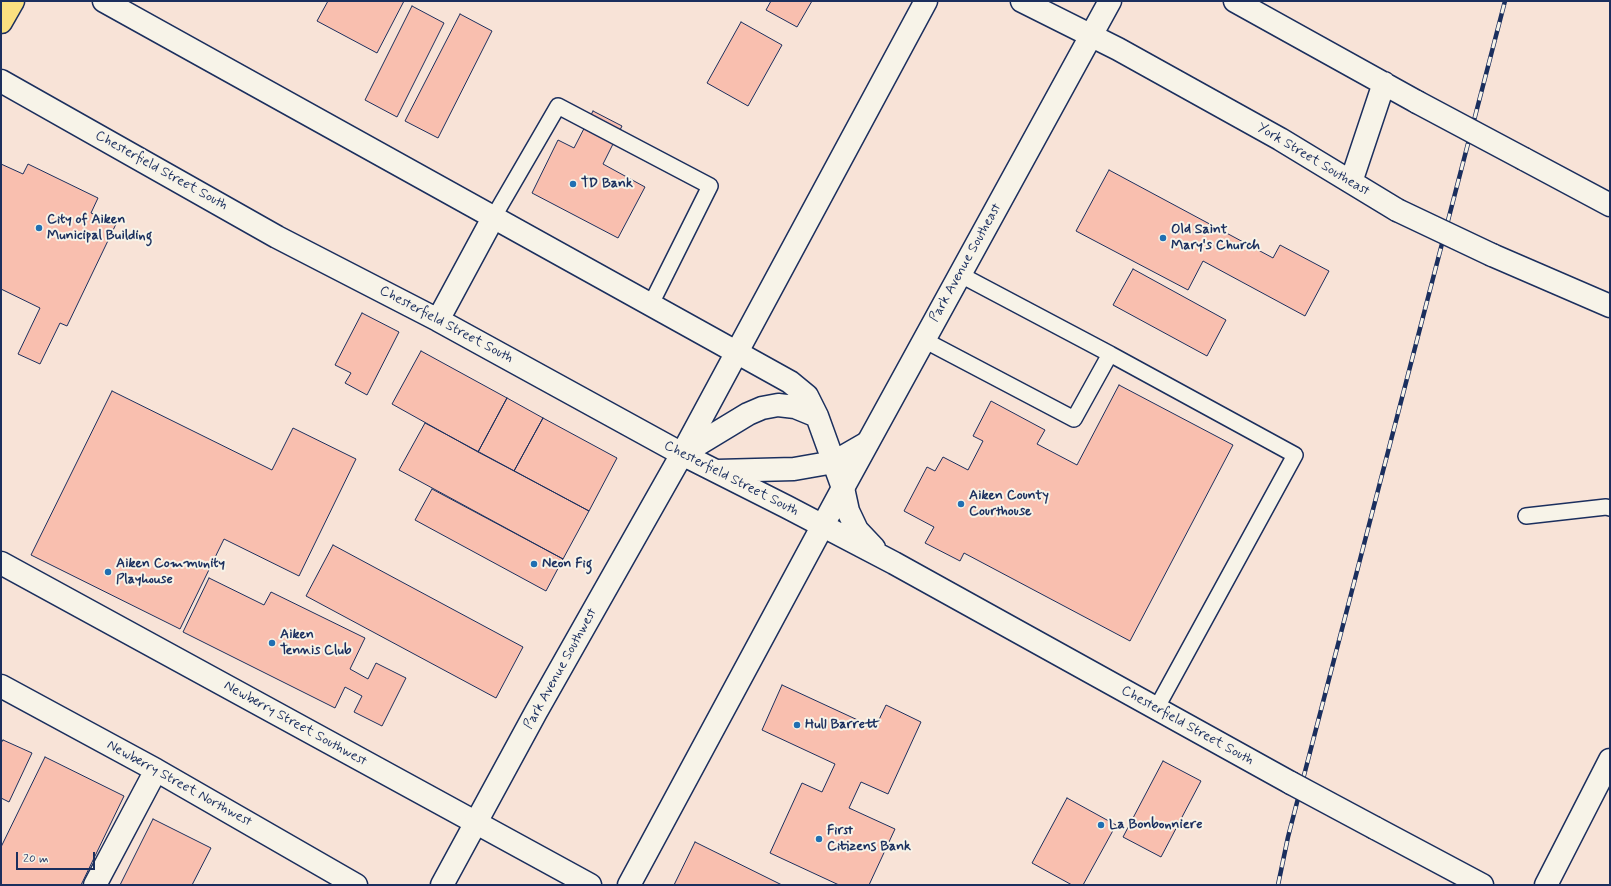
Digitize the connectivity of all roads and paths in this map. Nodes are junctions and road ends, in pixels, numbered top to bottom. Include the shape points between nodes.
1 (13, 1) edge
2 (104, 1) edge
3 (926, 1) edge
4 (1022, 1) edge
5 (1110, 1) edge
6 (1235, 1) edge
7 (1, 22) edge
8 (1092, 35) junction
9 (1, 81) edge
10 (1384, 84) junction
11 (1351, 182) junction
12 (1610, 205) edge
13 (493, 218) junction
14 (959, 274) junction
15 (651, 304) junction
16 (1610, 306) edge
17 (438, 320) junction
18 (924, 340) junction
19 (736, 352) junction
20 (1110, 354) junction
21 (817, 416) junction
22 (867, 443) junction
23 (682, 454) junction
24 (834, 462) junction
25 (714, 471) junction
26 (842, 488) junction
27 (1610, 508) edge
28 (1526, 516) dead end
29 (822, 526) junction
30 (1, 563) edge
31 (894, 563) junction
32 (1, 686) edge
33 (1156, 709) junction
34 (1610, 760) edge
35 (156, 770) junction
36 (476, 824) junction
37 (95, 885) edge
38 (356, 885) edge
39 (442, 885) edge
40 (590, 885) edge
41 (629, 885) edge
42 (1482, 885) edge
43 (1546, 885) edge

1 - 7 main road
2 - 13 street, Chesterfield Street South
3 - 19 street
4 - 8 street, York Street Southeast
5 - 8 street, Park Avenue Southeast
6 - 10 street
8 - 11 street, York Street Southeast via 1280,139
8 - 14 street, Park Avenue Southeast
9 - 17 street, Chesterfield Street South via 277,237
10 - 11 street
10 - 12 street, bridge
11 - 16 street, York Street Southeast, bridge via 1397,210
13 - 15 street, Chesterfield Street South
13 - 15 lane via 558,106 710,186
13 - 17 street
14 - 18 street, Park Avenue Southeast
14 - 20 lane
15 - 19 street, Chesterfield Street South
17 - 23 street, Chesterfield Street South
18 - 20 lane via 1074,419
18 - 22 street, Park Avenue Southeast
19 - 21 street, Chesterfield Street South via 790,382 807,396
19 - 23 street
20 - 33 lane via 1295,456
21 - 23 street via 795,407 778,404 762,408
21 - 24 street, Chesterfield Street South
22 - 24 street
22 - 26 street, Park Avenue Southeast
23 - 25 street, Chesterfield Street South
23 - 36 street, Park Avenue Southwest via 536,712
24 - 25 street via 794,469
24 - 26 street, Chesterfield Street South
25 - 29 street, Chesterfield Street South
26 - 29 street, Park Avenue Southeast
26 - 31 street, Chesterfield Street South via 848,511 857,530 872,547
27 - 28 lane
29 - 31 street, Chesterfield Street South
29 - 41 street
30 - 36 street, Newberry Street Southwest
31 - 33 street, Chesterfield Street South
32 - 35 street, Newberry Street Northwest
33 - 42 street, Chesterfield Street South, bridge
34 - 43 street
35 - 37 street
35 - 38 street, Newberry Street Northwest
36 - 39 street, Park Avenue Southwest
36 - 40 street, Newberry Street Southwest

